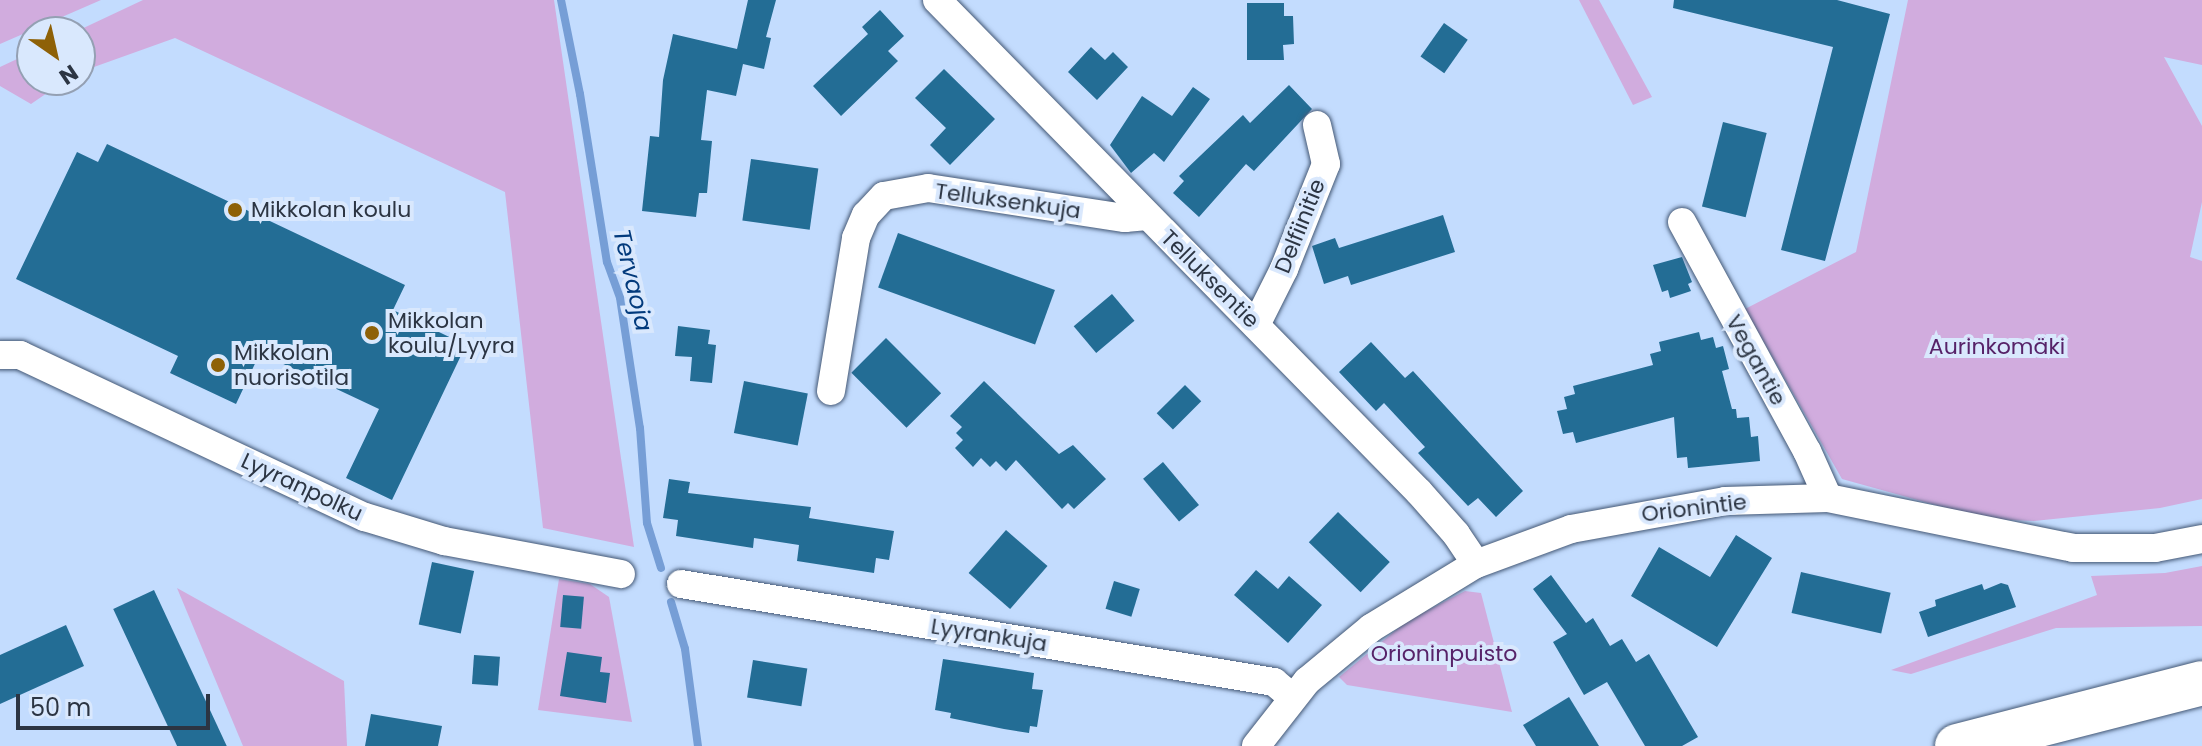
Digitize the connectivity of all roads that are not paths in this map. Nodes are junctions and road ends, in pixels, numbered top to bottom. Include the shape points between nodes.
1 (937, 0) edge
2 (1317, 125) dead end
3 (1147, 216) junction
4 (1682, 222) dead end
5 (1256, 325) junction
6 (0, 355) edge
7 (831, 391) dead end
8 (1828, 498) junction
9 (2202, 539) edge
10 (1476, 564) junction
11 (621, 574) dead end
12 (681, 584) dead end
13 (2202, 683) edge
14 (2202, 694) edge
15 (1292, 697) junction
16 (2137, 703) junction
17 (1967, 744) edge
18 (1256, 746) edge

1 - 3 street, Telluksentie
2 - 5 street, Delfiinitie via 1326,164
3 - 5 street, Telluksentie
3 - 7 street, Telluksenkuja via 1125,218 928,188 884,196 866,215 856,238
4 - 8 street, Vegantie
5 - 10 street, Telluksentie via 1419,492
6 - 11 street, Lyyranpolku via 20,355 365,517 444,541
8 - 9 street, Orionintie via 2073,548 2155,548
8 - 10 street, Orionintie via 1725,501 1655,512 1571,529
10 - 15 street, Orionintie via 1371,628
12 - 15 street, Lyyrankuja via 1274,682
13 - 16 main road
14 - 16 main road
15 - 18 street, Orionintie
16 - 17 main road

